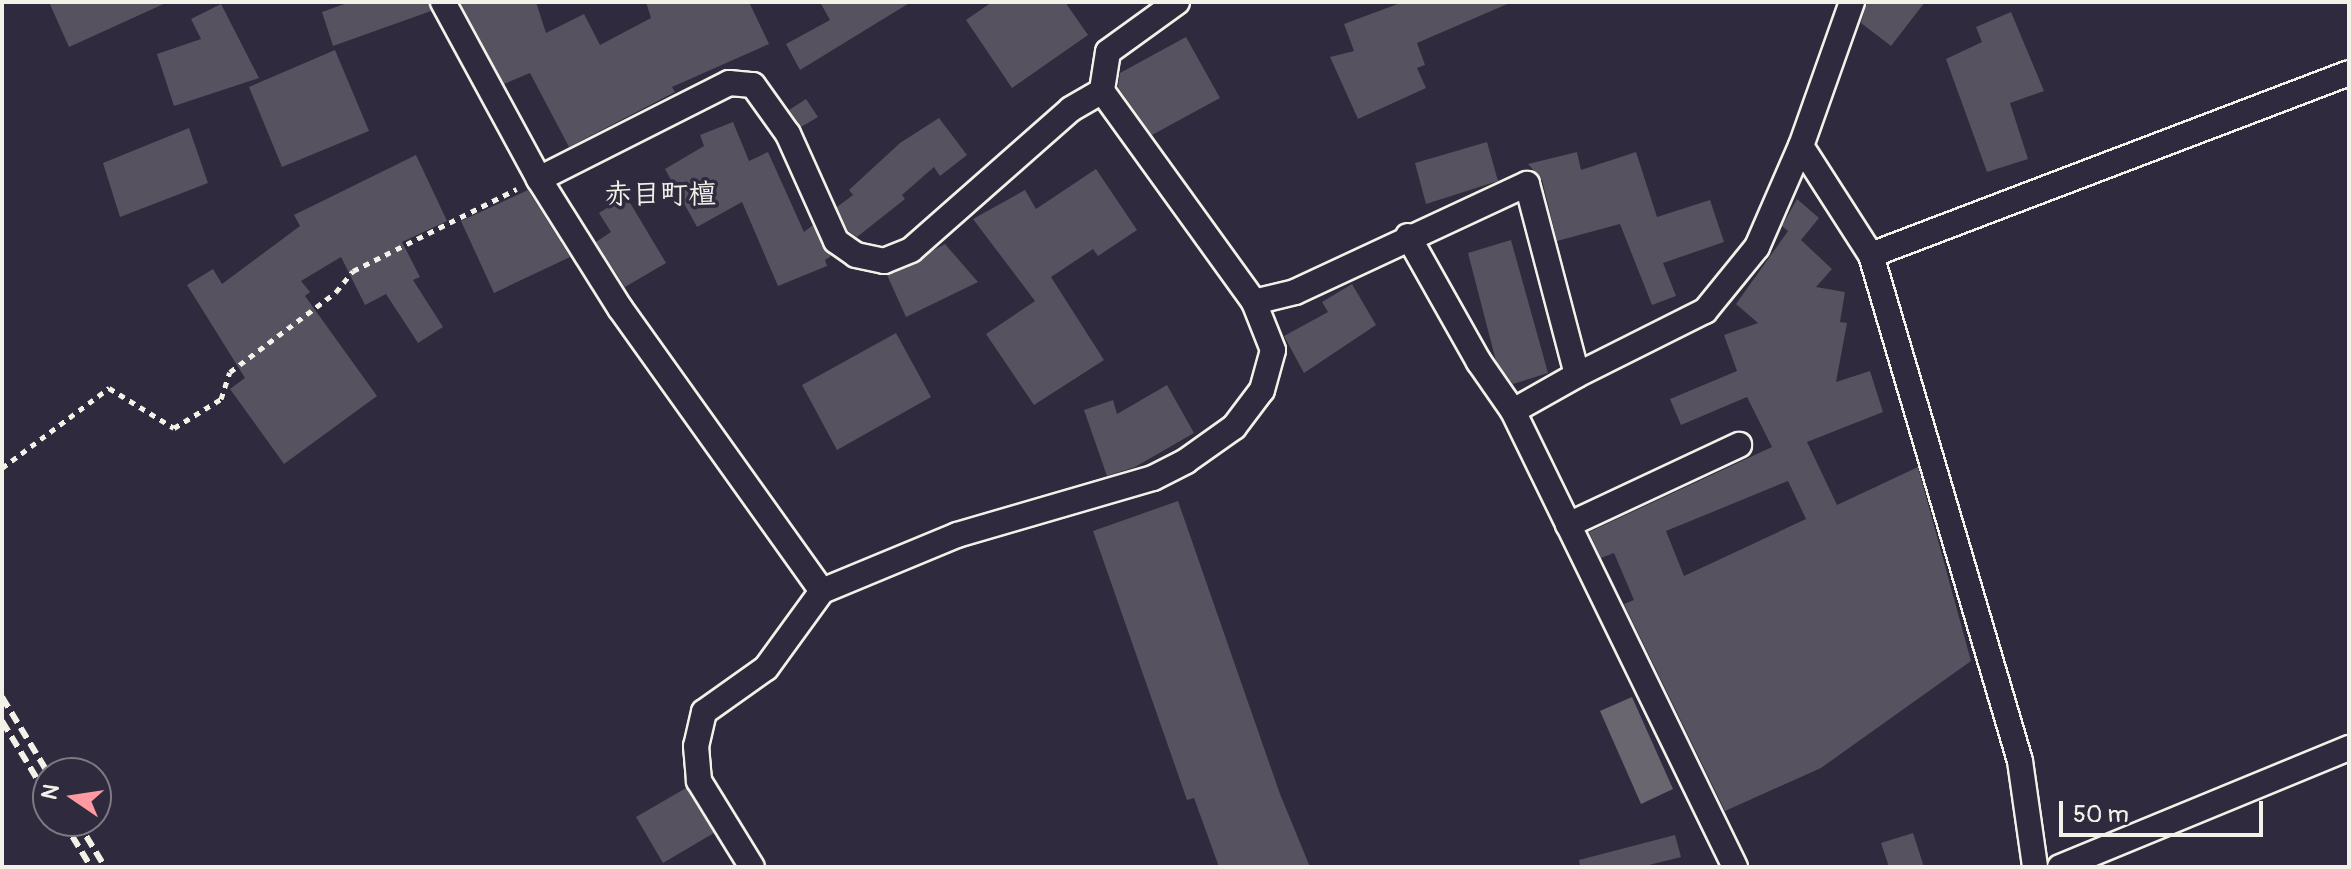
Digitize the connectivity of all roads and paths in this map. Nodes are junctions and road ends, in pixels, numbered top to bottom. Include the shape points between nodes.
1 (443, 2) edge
2 (1177, 2) edge
3 (1852, 2) edge
4 (2349, 73) edge
5 (1102, 91) junction
6 (1801, 146) junction
7 (539, 179) junction
8 (1408, 236) junction
9 (1871, 255) junction
10 (1254, 302) junction
11 (1577, 375) junction
12 (1513, 411) junction
13 (1739, 445) dead end
14 (2, 468) edge
15 (1568, 525) junction
16 (822, 591) junction
17 (2349, 748) edge
18 (752, 867) edge
19 (1735, 867) edge
20 (2035, 867) edge
21 (2060, 867) edge

1 - 7 street
2 - 5 street via 1108,52
3 - 6 street
4 - 9 street
5 - 7 street via 1071,109 911,250 884,261 856,255 836,241 788,134 753,85 729,83
5 - 10 street
6 - 9 street
6 - 11 street via 1757,247 1705,311
7 - 14 path via 353,271 336,292 230,372 221,399 174,428 109,388
7 - 16 street via 620,308
8 - 10 street via 1295,292
8 - 11 street via 1527,184
8 - 12 street
9 - 20 street via 2020,761
10 - 16 street via 1273,350 1262,390 1234,427 1186,461 1153,478 957,535
11 - 12 street
12 - 15 street
13 - 15 street
15 - 19 street
16 - 18 street via 766,668 704,712 696,746 699,781
17 - 21 street

